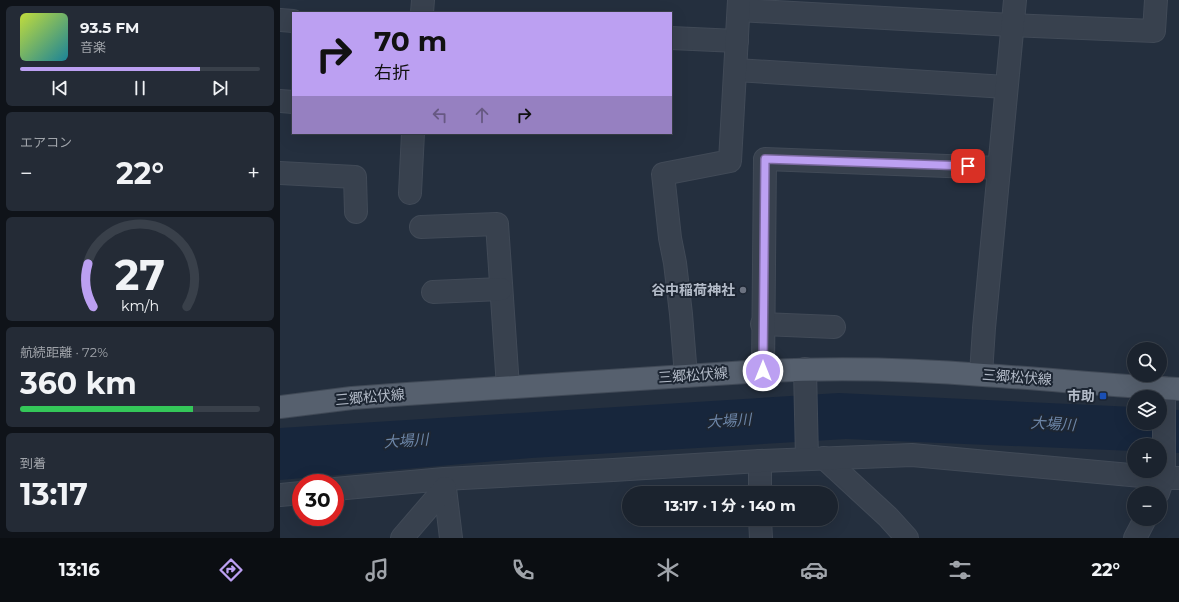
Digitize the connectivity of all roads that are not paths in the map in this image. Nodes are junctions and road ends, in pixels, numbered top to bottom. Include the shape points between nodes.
1 (423, 0) edge
2 (1015, 0) edge
3 (1156, 0) edge
4 (739, 5) edge
5 (422, 12) edge
6 (280, 20) edge
7 (292, 21) edge
8 (1012, 25) junction
9 (672, 38) edge
10 (737, 41) junction
11 (736, 70) junction
12 (1006, 87) junction
13 (280, 101) edge
14 (292, 102) edge
15 (413, 134) edge
16 (999, 168) junction
17 (280, 173) edge
18 (410, 193) dead end
19 (356, 212) dead end
20 (421, 227) dead end
21 (501, 289) junction
22 (433, 292) dead end
23 (762, 324) junction
24 (834, 328) dead end
25 (763, 371) junction
26 (981, 374) junction
27 (686, 376) junction
28 (805, 377) junction
29 (508, 387) junction
30 (1169, 394) edge
31 (280, 407) edge
32 (813, 455) junction
33 (760, 461) junction
34 (1166, 479) edge
35 (445, 483) junction
36 (760, 486) edge
37 (344, 489) edge
38 (292, 493) edge
39 (280, 495) edge
40 (760, 526) edge
41 (1141, 526) edge
42 (402, 538) edge
43 (451, 538) edge
44 (761, 538) edge
45 (907, 538) edge
46 (1135, 538) edge

1 - 5 street
2 - 8 street
3 - 8 street via 1154,31
4 - 8 street
4 - 10 street
6 - 7 street
8 - 12 street
9 - 10 street
10 - 11 street
11 - 12 street
11 - 27 street via 730,162 663,174 681,314
12 - 16 street
13 - 14 street
15 - 18 street
16 - 23 street via 765,159
16 - 26 street
17 - 19 street via 354,177
20 - 21 street via 497,224
21 - 22 street
21 - 29 street
23 - 24 street
23 - 25 street
25 - 27 main road, 三郷松伏線
25 - 28 main road, 三郷松伏線
26 - 28 main road, 三郷松伏線 via 885,370
26 - 30 main road, 三郷松伏線
27 - 29 main road, 三郷松伏線
28 - 32 street
29 - 31 main road, 三郷松伏線
30 - 34 street
32 - 33 street
32 - 34 street via 912,455
32 - 45 street via 888,517
33 - 35 street
33 - 36 street
35 - 37 street
35 - 42 street
35 - 43 street
38 - 39 street
40 - 44 street
41 - 46 street

